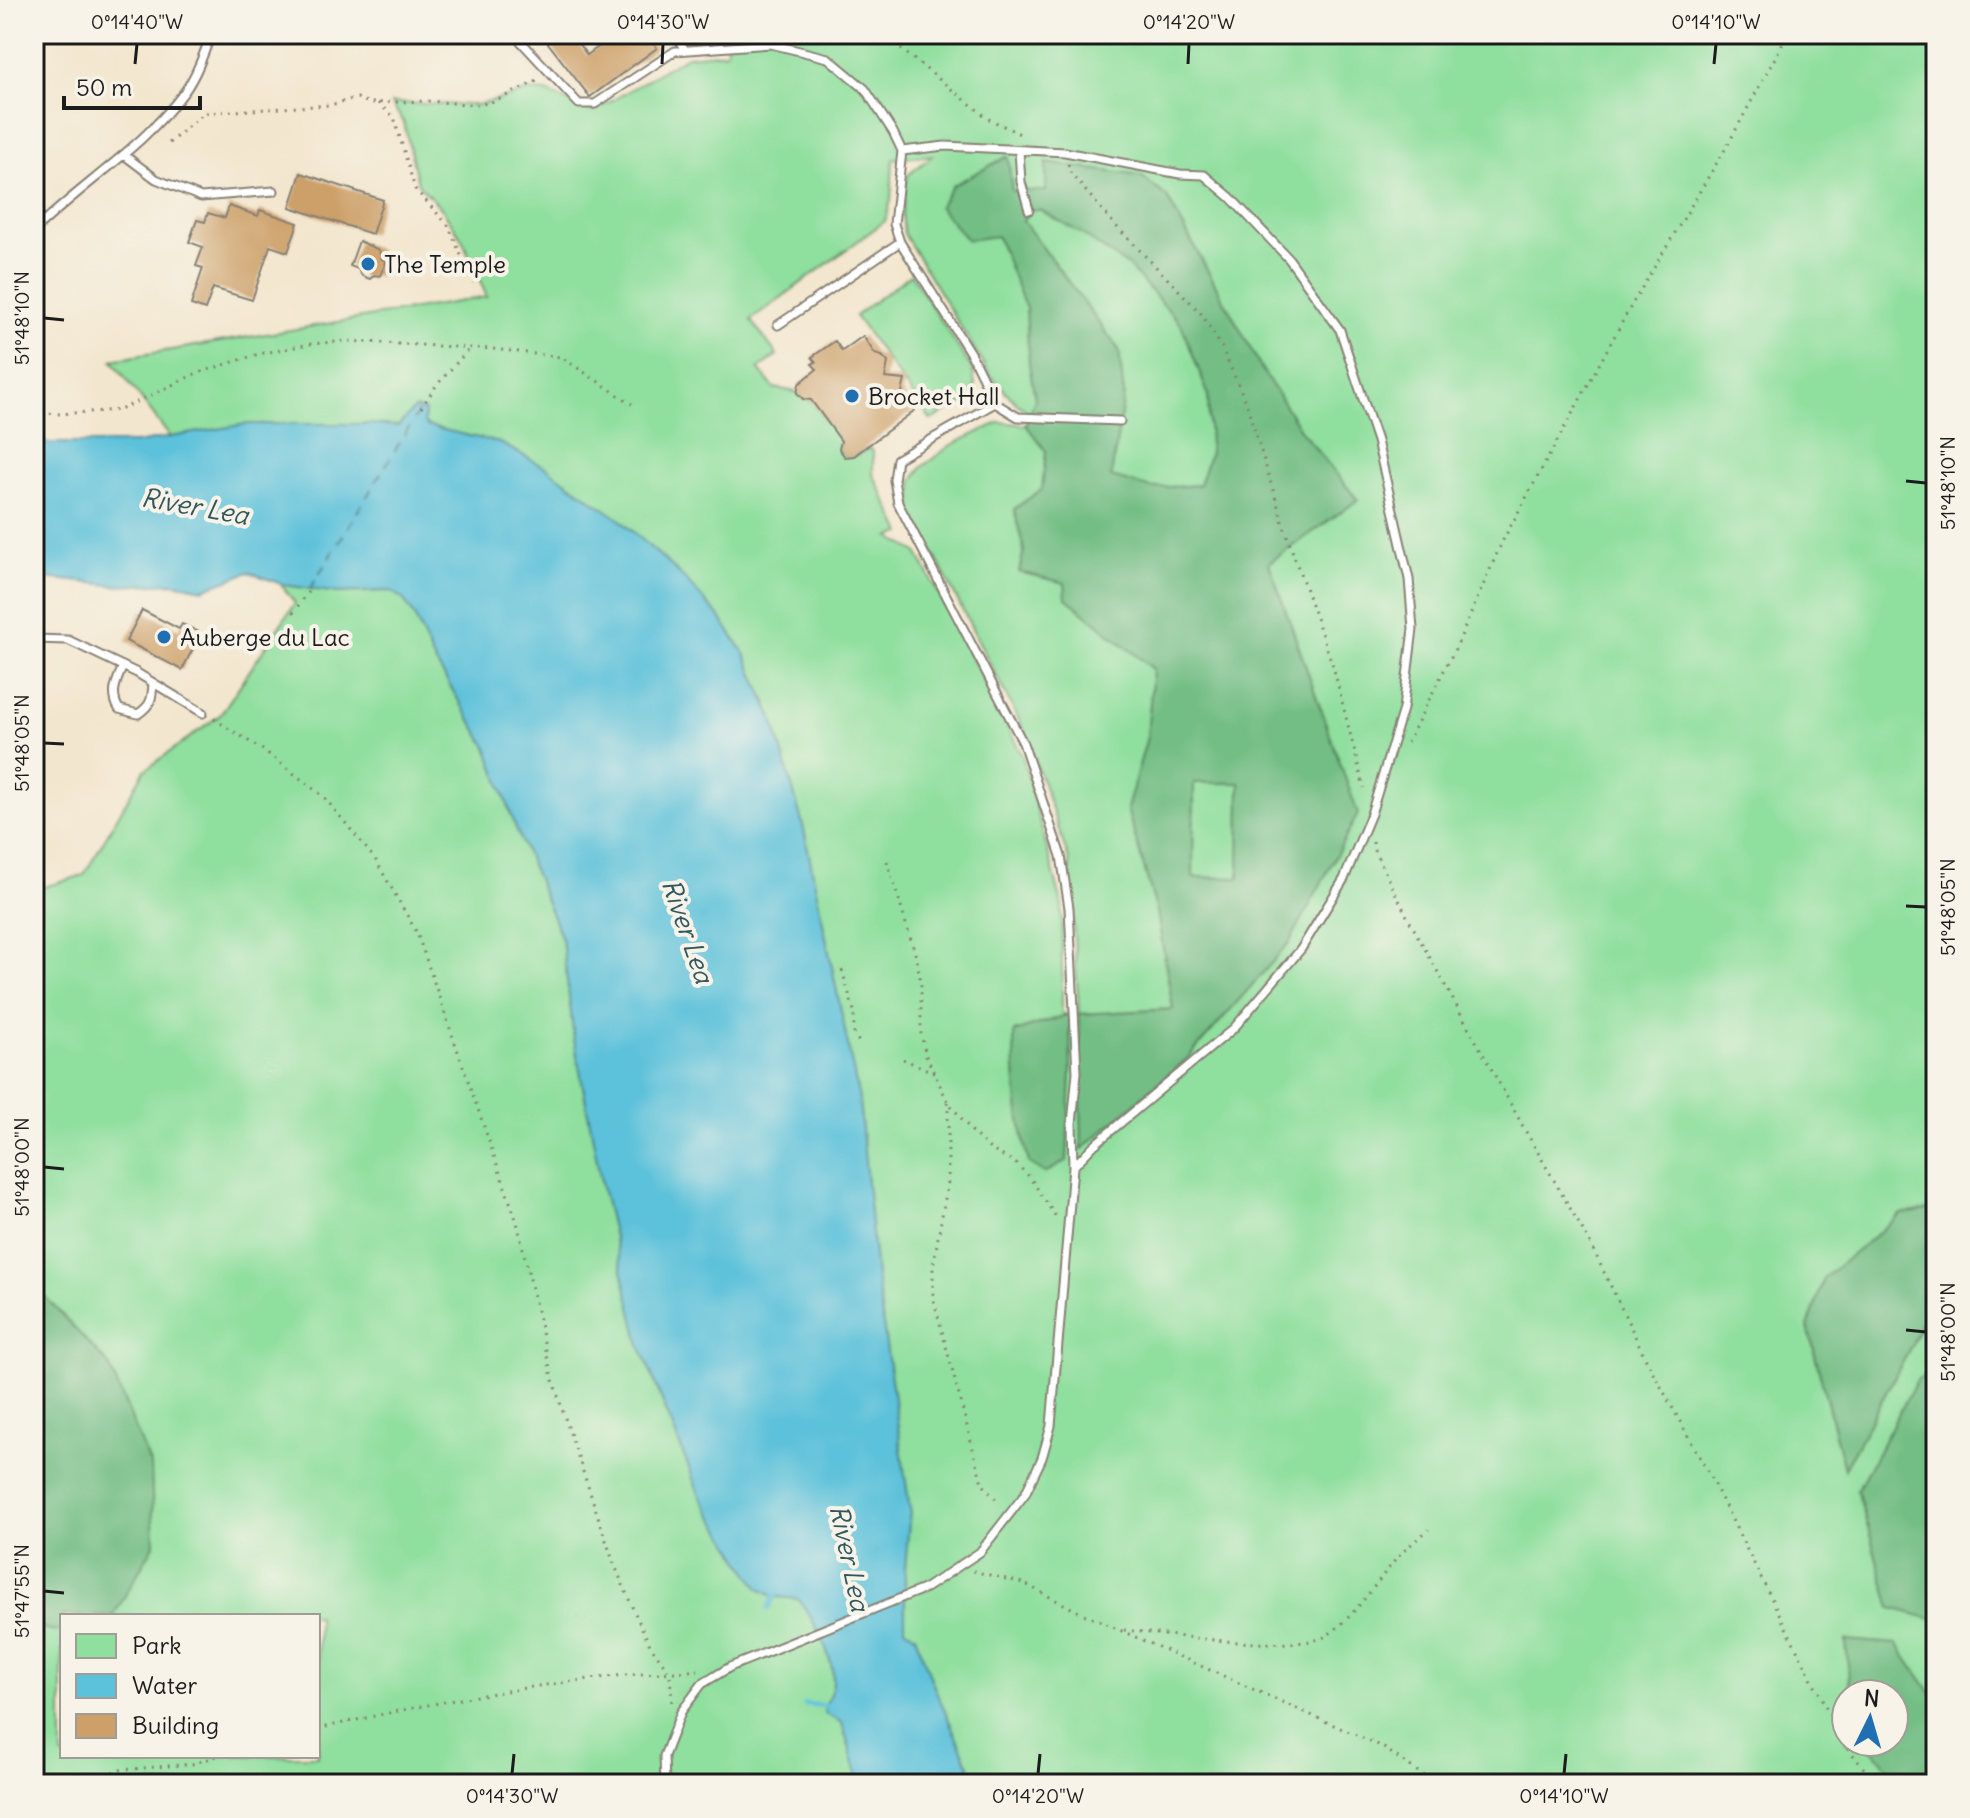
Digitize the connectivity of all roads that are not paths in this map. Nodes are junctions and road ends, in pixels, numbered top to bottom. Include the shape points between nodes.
1 (211, 34) edge
2 (514, 34) edge
3 (675, 34) edge
4 (685, 50) junction
5 (1019, 150) junction
6 (902, 151) junction
7 (124, 155) junction
8 (274, 191) dead end
9 (1029, 210) dead end
10 (34, 231) edge
11 (900, 242) junction
12 (778, 325) dead end
13 (995, 403) junction
14 (1120, 421) dead end
15 (34, 639) edge
16 (123, 666) junction
17 (153, 683) junction
18 (203, 713) road end
19 (1073, 1167) junction
20 (665, 1784) edge

1 - 7 lane via 185,90
2 - 4 lane via 579,104 595,104 675,51
3 - 4 lane
4 - 6 lane via 771,44 828,58 865,89
5 - 6 lane via 945,146
5 - 9 lane
5 - 19 lane via 1065,152 1204,175 1289,259 1340,330 1394,509 1413,629 1403,709 1371,814 1344,879 1291,960 1234,1028
6 - 11 lane via 894,224
7 - 8 lane via 156,179 201,197
7 - 10 lane
11 - 12 lane
11 - 13 lane via 972,356
13 - 14 lane via 1018,417
13 - 19 lane via 897,459 894,480 898,503 1023,743 1061,856 1069,908 1077,1072
15 - 16 lane via 68,640
16 - 17 lane
16 - 17 lane via 114,689 119,709 138,714 147,708
17 - 18 lane
19 - 20 lane via 1051,1426 1025,1494 980,1552 926,1588 730,1667 702,1684 681,1712 664,1756

